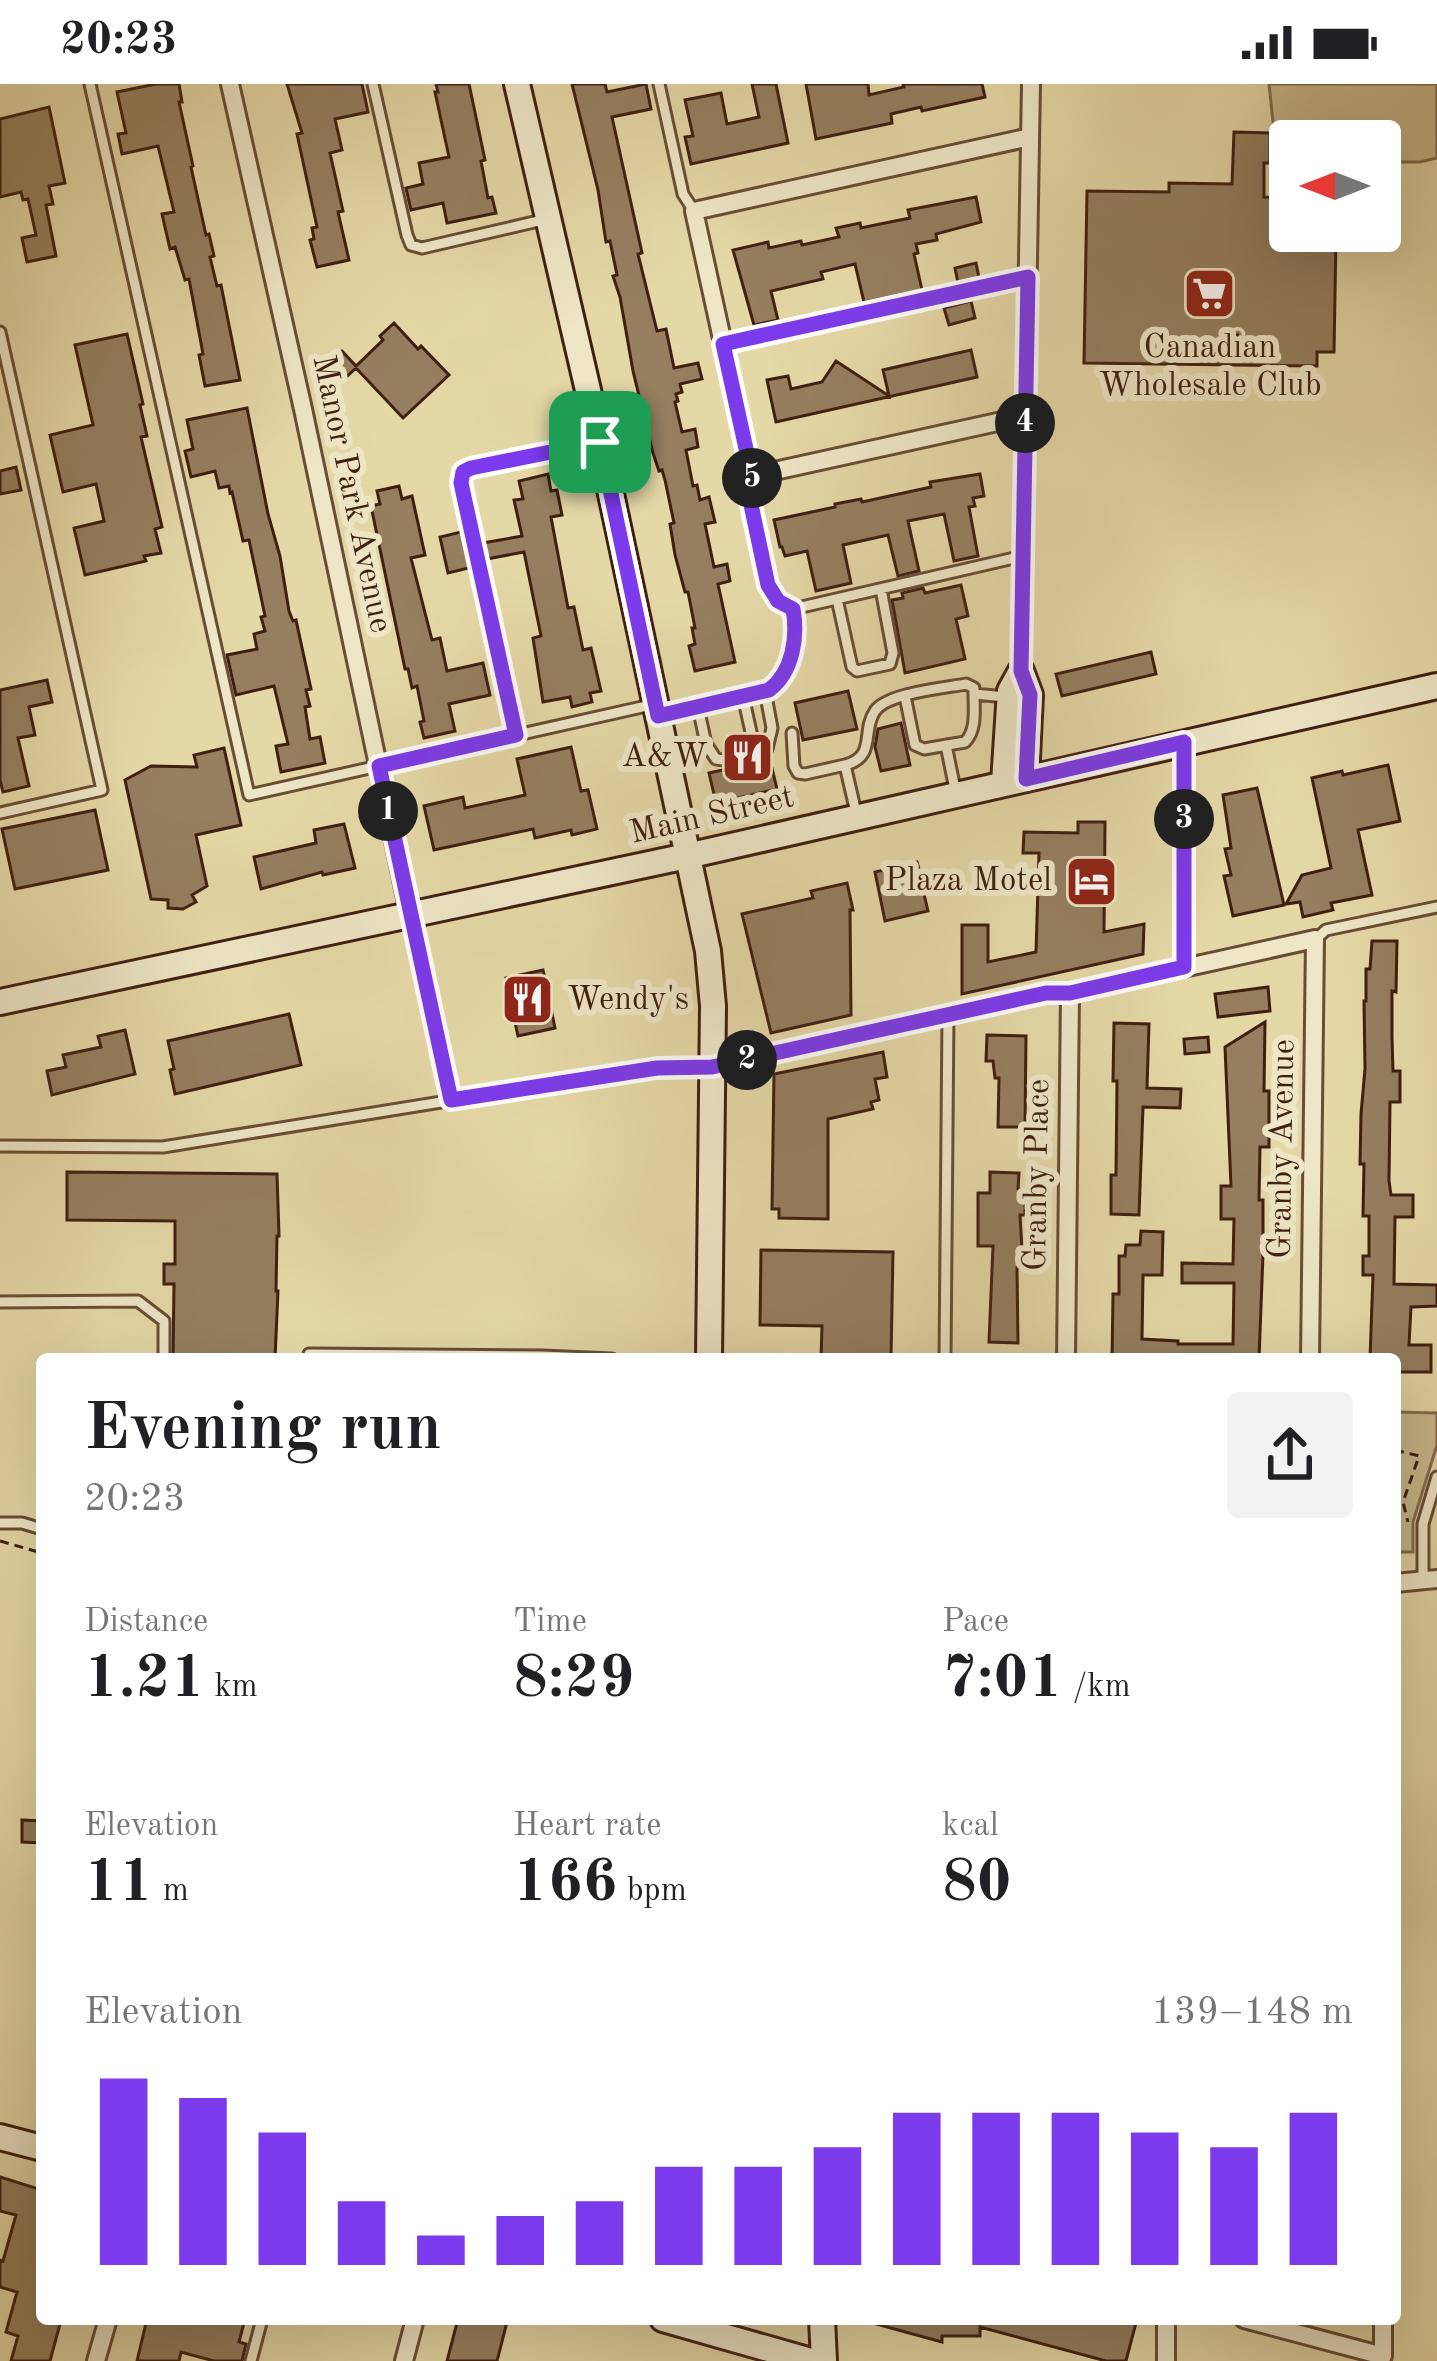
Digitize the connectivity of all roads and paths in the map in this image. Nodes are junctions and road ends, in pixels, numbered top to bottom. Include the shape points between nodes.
1 (90, 84) edge
2 (230, 84) edge
3 (373, 84) edge
4 (518, 84) edge
5 (659, 84) edge
6 (1031, 84) edge
7 (1030, 136) junction
8 (694, 211) junction
9 (547, 219) junction
10 (1028, 277) junction
11 (0, 332) edge
12 (723, 344) junction
13 (1025, 416) junction
14 (600, 442) junction
15 (752, 476) junction
16 (1023, 556) junction
17 (881, 589) junction
18 (837, 599) junction
19 (793, 609) junction
20 (1021, 671) junction
21 (1437, 686) edge
22 (767, 691) junction
23 (974, 694) junction
24 (743, 696) junction
25 (905, 696) junction
26 (1010, 698) junction
27 (698, 706) junction
28 (656, 710) junction
29 (792, 733) dead end
30 (516, 735) junction
31 (753, 741) dead end
32 (1184, 742) junction
33 (946, 746) junction
34 (845, 765) junction
35 (379, 766) junction
36 (1015, 781) junction
37 (956, 794) junction
38 (0, 813) edge
39 (857, 817) junction
40 (687, 856) junction
41 (1437, 907) edge
42 (410, 917) junction
43 (1316, 939) junction
44 (1184, 967) junction
45 (1070, 993) junction
46 (0, 1002) edge
47 (949, 1015) junction
48 (712, 1067) junction
49 (451, 1100) junction
50 (0, 1146) edge
51 (0, 1302) edge
52 (164, 1353) edge
53 (709, 1353) edge
54 (945, 1353) edge
55 (1066, 1353) edge
56 (1310, 1353) edge
57 (1401, 1452) edge
58 (1437, 1477) edge
59 (1401, 1502) edge
60 (0, 1523) edge
61 (36, 1527) edge
62 (0, 1541) edge
63 (36, 1551) edge
64 (1430, 1580) edge
65 (0, 2137) edge
66 (36, 2146) edge
67 (106, 2325) edge
68 (260, 2325) edge
69 (414, 2325) edge
70 (684, 2325) edge
71 (822, 2325) edge
72 (1166, 2325) edge
73 (1266, 2325) edge
74 (1383, 2325) edge
75 (1386, 2358) edge
76 (96, 2361) edge
77 (251, 2361) edge
78 (404, 2361) edge
79 (812, 2361) edge
80 (824, 2361) edge
81 (1166, 2361) edge

1 - 35 lane via 250,795
2 - 35 street, Manor Park Avenue
3 - 9 lane via 412,245
4 - 9 main road
5 - 8 lane via 683,194
6 - 7 street
7 - 8 street
7 - 10 street
8 - 12 street
9 - 14 main road
10 - 12 lane
10 - 13 street
11 - 38 lane via 102,790
12 - 15 street
13 - 15 street
13 - 16 street
14 - 28 main road
14 - 30 lane via 463,472
15 - 19 lane via 768,585
16 - 17 lane
16 - 20 street
17 - 18 lane
17 - 18 lane via 890,664 852,667
18 - 19 lane
19 - 22 lane via 792,656
20 - 26 main road
20 - 36 main road via 1030,695
21 - 32 main road, Main Street
22 - 24 lane
22 - 27 lane via 772,728 761,753 716,759
23 - 25 lane via 966,684
23 - 26 lane
23 - 33 lane via 970,738
24 - 27 lane
24 - 31 lane
25 - 33 lane via 915,745
25 - 34 lane via 877,707 863,755
26 - 36 main road
27 - 28 lane
28 - 30 lane
28 - 40 main road
29 - 34 lane via 798,772
30 - 35 lane
32 - 36 main road, Main Street
32 - 44 street
33 - 37 lane
34 - 39 lane
35 - 42 street, Manor Park Avenue
36 - 37 main road, Main Street
37 - 39 main road, Main Street
39 - 40 main road, Main Street
40 - 42 main road, Main Street
40 - 48 main road via 711,980
41 - 43 lane via 1326,930
42 - 46 main road, Main Street
42 - 49 lane
43 - 44 street
43 - 56 street, Granby Avenue
44 - 45 street
45 - 47 lane
45 - 55 street, Granby Place
47 - 48 lane
47 - 54 lane
48 - 49 lane
48 - 53 main road
49 - 50 lane via 163,1147
51 - 52 lane via 138,1301 164,1321
57 - 59 path via 1419,1456
58 - 64 lane via 1423,1524
60 - 61 lane
62 - 63 path
65 - 66 main road
67 - 76 street
68 - 77 lane
69 - 78 street
70 - 79 main road
71 - 80 main road
72 - 81 street
73 - 75 street
74 - 75 street

